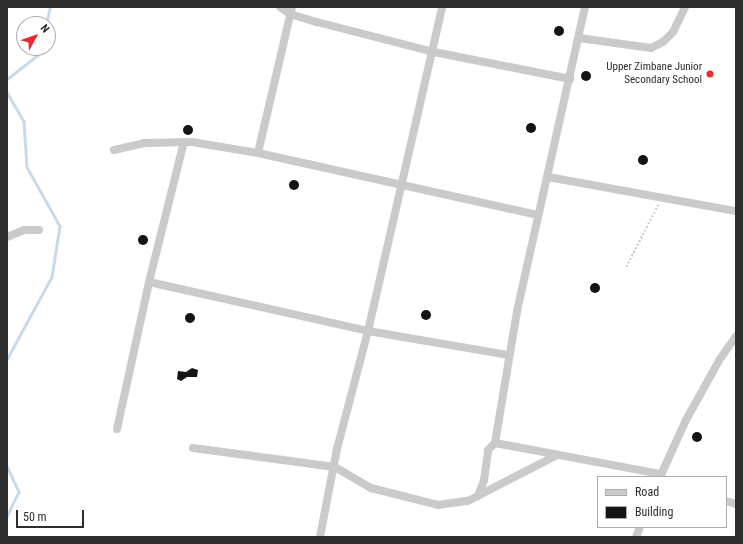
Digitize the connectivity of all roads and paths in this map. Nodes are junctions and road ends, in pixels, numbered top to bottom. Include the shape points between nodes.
1 (280, 7) edge
2 (442, 7) edge
3 (585, 7) edge
4 (685, 7) edge
5 (291, 10) edge
6 (579, 38) junction
7 (434, 52) junction
8 (570, 79) junction
9 (184, 142) junction
10 (114, 150) dead end
11 (258, 153) junction
12 (548, 177) junction
13 (401, 186) junction
14 (662, 197) junction
15 (736, 211) edge
16 (538, 215) junction
17 (39, 230) dead end
18 (7, 237) edge
19 (626, 267) dead end
20 (149, 282) junction
21 (368, 331) junction
22 (736, 336) edge
23 (509, 354) junction
24 (117, 429) dead end
25 (495, 443) junction
26 (193, 448) dead end
27 (557, 455) junction
28 (335, 468) junction
29 (661, 475) edge
30 (478, 496) junction
31 (320, 537) edge

1 - 5 street
2 - 7 street
3 - 6 street
4 - 6 street via 673,32 663,42 651,48
5 - 7 street
5 - 11 street
6 - 8 street
7 - 8 street
7 - 13 street
8 - 12 street
9 - 10 street via 144,143
9 - 11 street
9 - 20 street
11 - 13 street
12 - 14 street via 614,191
12 - 16 street
13 - 16 street
13 - 21 street
14 - 15 street
14 - 19 path
16 - 23 street
17 - 18 street via 24,230
20 - 21 street
20 - 24 street
21 - 23 street
21 - 28 street
22 - 29 street via 686,420
23 - 25 street
25 - 27 street
25 - 30 street via 488,450 483,486
26 - 28 street
27 - 29 street
27 - 30 street
28 - 30 street via 371,488 426,503 468,501
28 - 31 street

